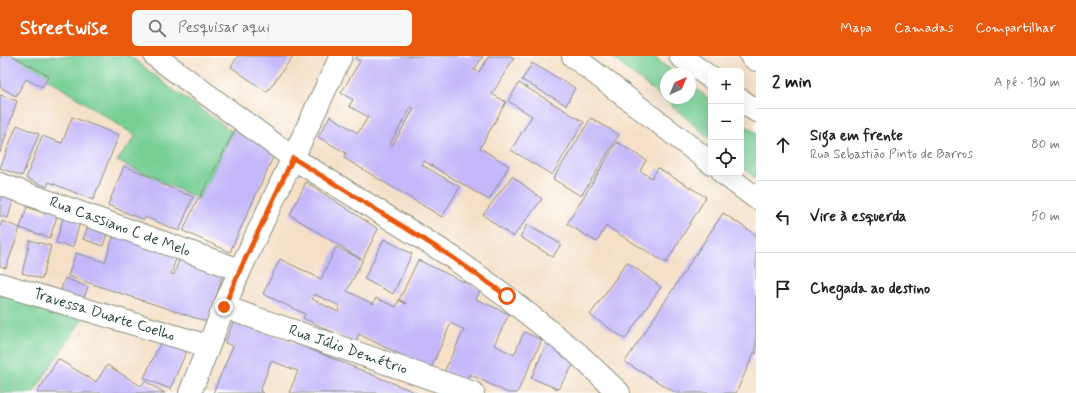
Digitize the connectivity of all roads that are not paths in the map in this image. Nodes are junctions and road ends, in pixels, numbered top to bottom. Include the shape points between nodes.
1 (155, 56) edge
2 (341, 56) edge
3 (573, 56) edge
4 (680, 56) edge
5 (751, 56) edge
6 (756, 60) edge
7 (708, 76) edge
8 (744, 102) edge
9 (756, 111) edge
10 (293, 158) junction
11 (708, 161) edge
12 (727, 176) edge
13 (0, 184) edge
14 (756, 198) edge
15 (240, 270) junction
16 (0, 284) edge
17 (224, 307) junction
18 (208, 346) junction
19 (191, 393) edge
20 (473, 393) edge
21 (619, 393) edge

1 - 10 main road
2 - 10 main road
3 - 11 main road
4 - 7 main road
5 - 6 main road
8 - 9 main road
10 - 15 main road
10 - 21 main road via 452,257 507,296 578,353
12 - 14 main road
13 - 15 main road, Rua Cassiano C de Melo
15 - 17 main road
16 - 18 main road, Travessa Duarte Coelho
17 - 18 main road
17 - 20 main road, Rua Júlio Demétrio
18 - 19 main road

